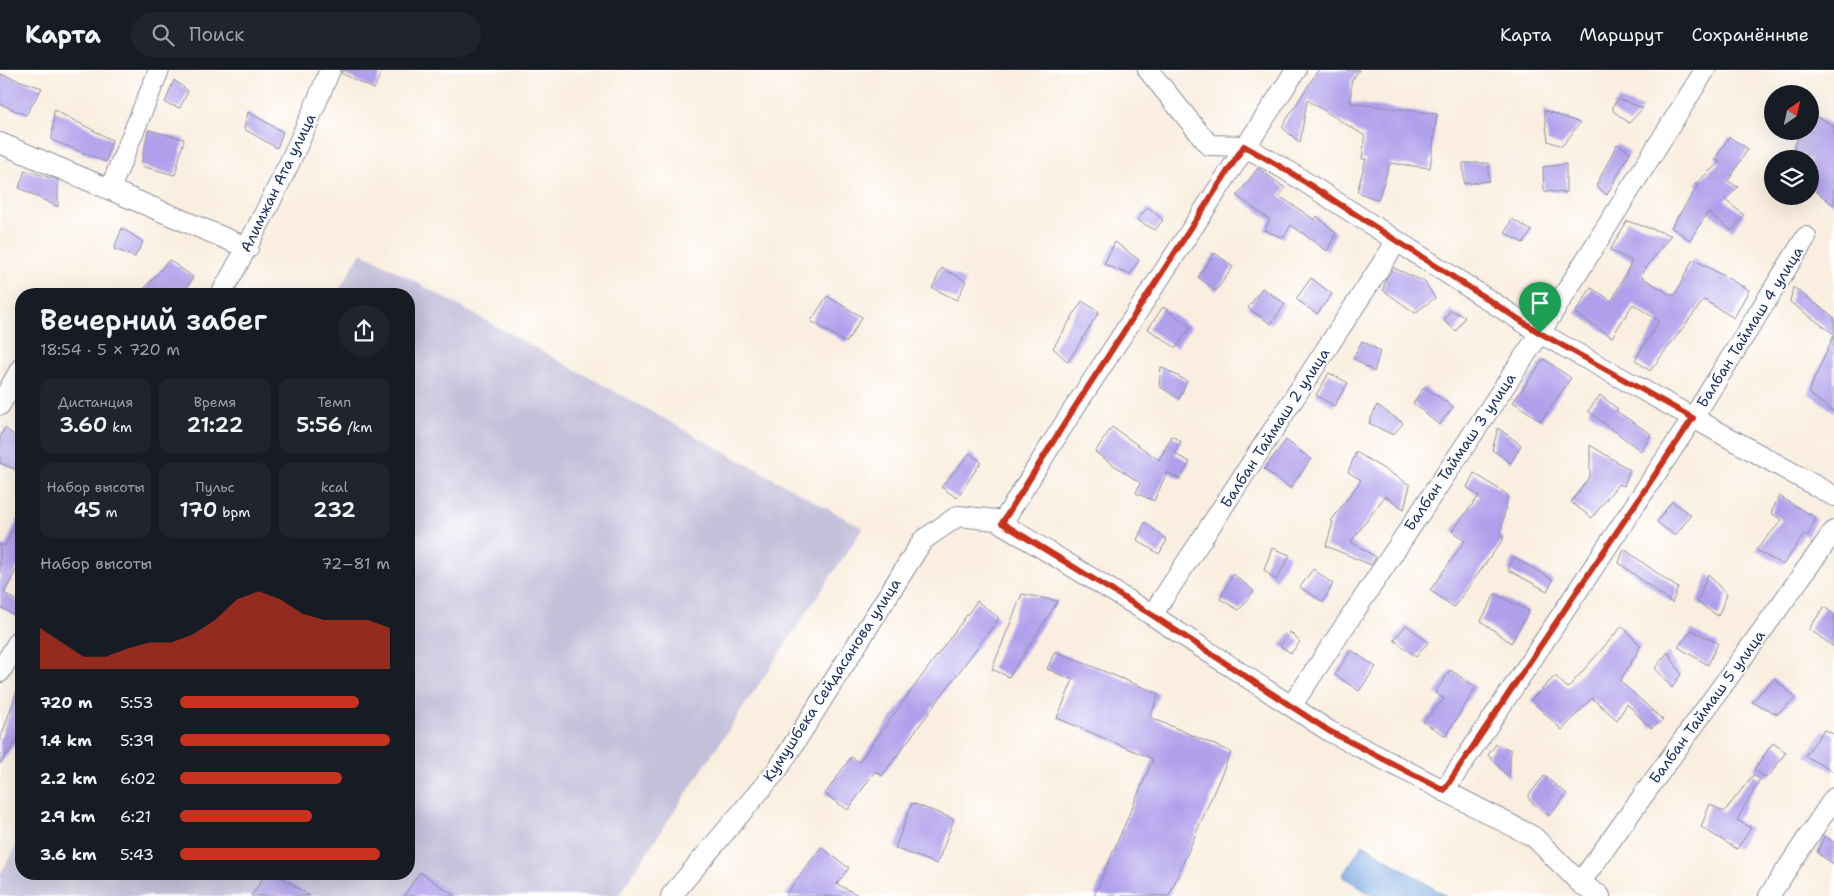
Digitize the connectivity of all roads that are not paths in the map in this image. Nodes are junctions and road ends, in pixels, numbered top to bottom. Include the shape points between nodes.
1 (159, 70) edge
2 (330, 70) edge
3 (1148, 70) edge
4 (1296, 70) edge
5 (1706, 70) edge
6 (0, 143) edge
7 (1244, 146) junction
8 (110, 190) junction
9 (1806, 237) dead end
10 (1398, 241) junction
11 (248, 248) junction
12 (225, 288) edge
13 (1540, 333) junction
14 (15, 379) edge
15 (0, 405) edge
16 (1693, 418) junction
17 (1834, 496) edge
18 (1002, 523) junction
19 (1834, 531) edge
20 (1152, 615) junction
21 (15, 647) edge
22 (0, 672) edge
23 (1292, 705) junction
24 (1444, 790) junction
25 (1834, 798) edge
26 (1580, 882) junction
27 (671, 896) edge
28 (1600, 896) edge
29 (1769, 896) edge

1 - 8 street
2 - 11 street, Алимжан Ата улица
3 - 7 street via 1209,145
4 - 7 street
5 - 13 street, Балбан Таймаш 3 улица
6 - 8 street
7 - 10 street
7 - 18 street
8 - 11 street
9 - 16 street, Балбан Таймаш 4 улица
10 - 13 street
10 - 20 street, Балбан Таймаш 2 улица
11 - 12 street, Алимжан Ата улица
13 - 16 street
13 - 23 street, Балбан Таймаш 3 улица
14 - 15 street
16 - 17 street
16 - 24 street, Балбан Таймаш 4 улица
18 - 20 street
18 - 27 street, Кумушбека Сейдасанова улица via 958,516 923,540 778,769
19 - 26 street, Балбан Таймаш 5 улица
20 - 23 street
21 - 22 street
23 - 24 street via 1329,731
24 - 26 street via 1534,837
25 - 29 street
26 - 28 street

